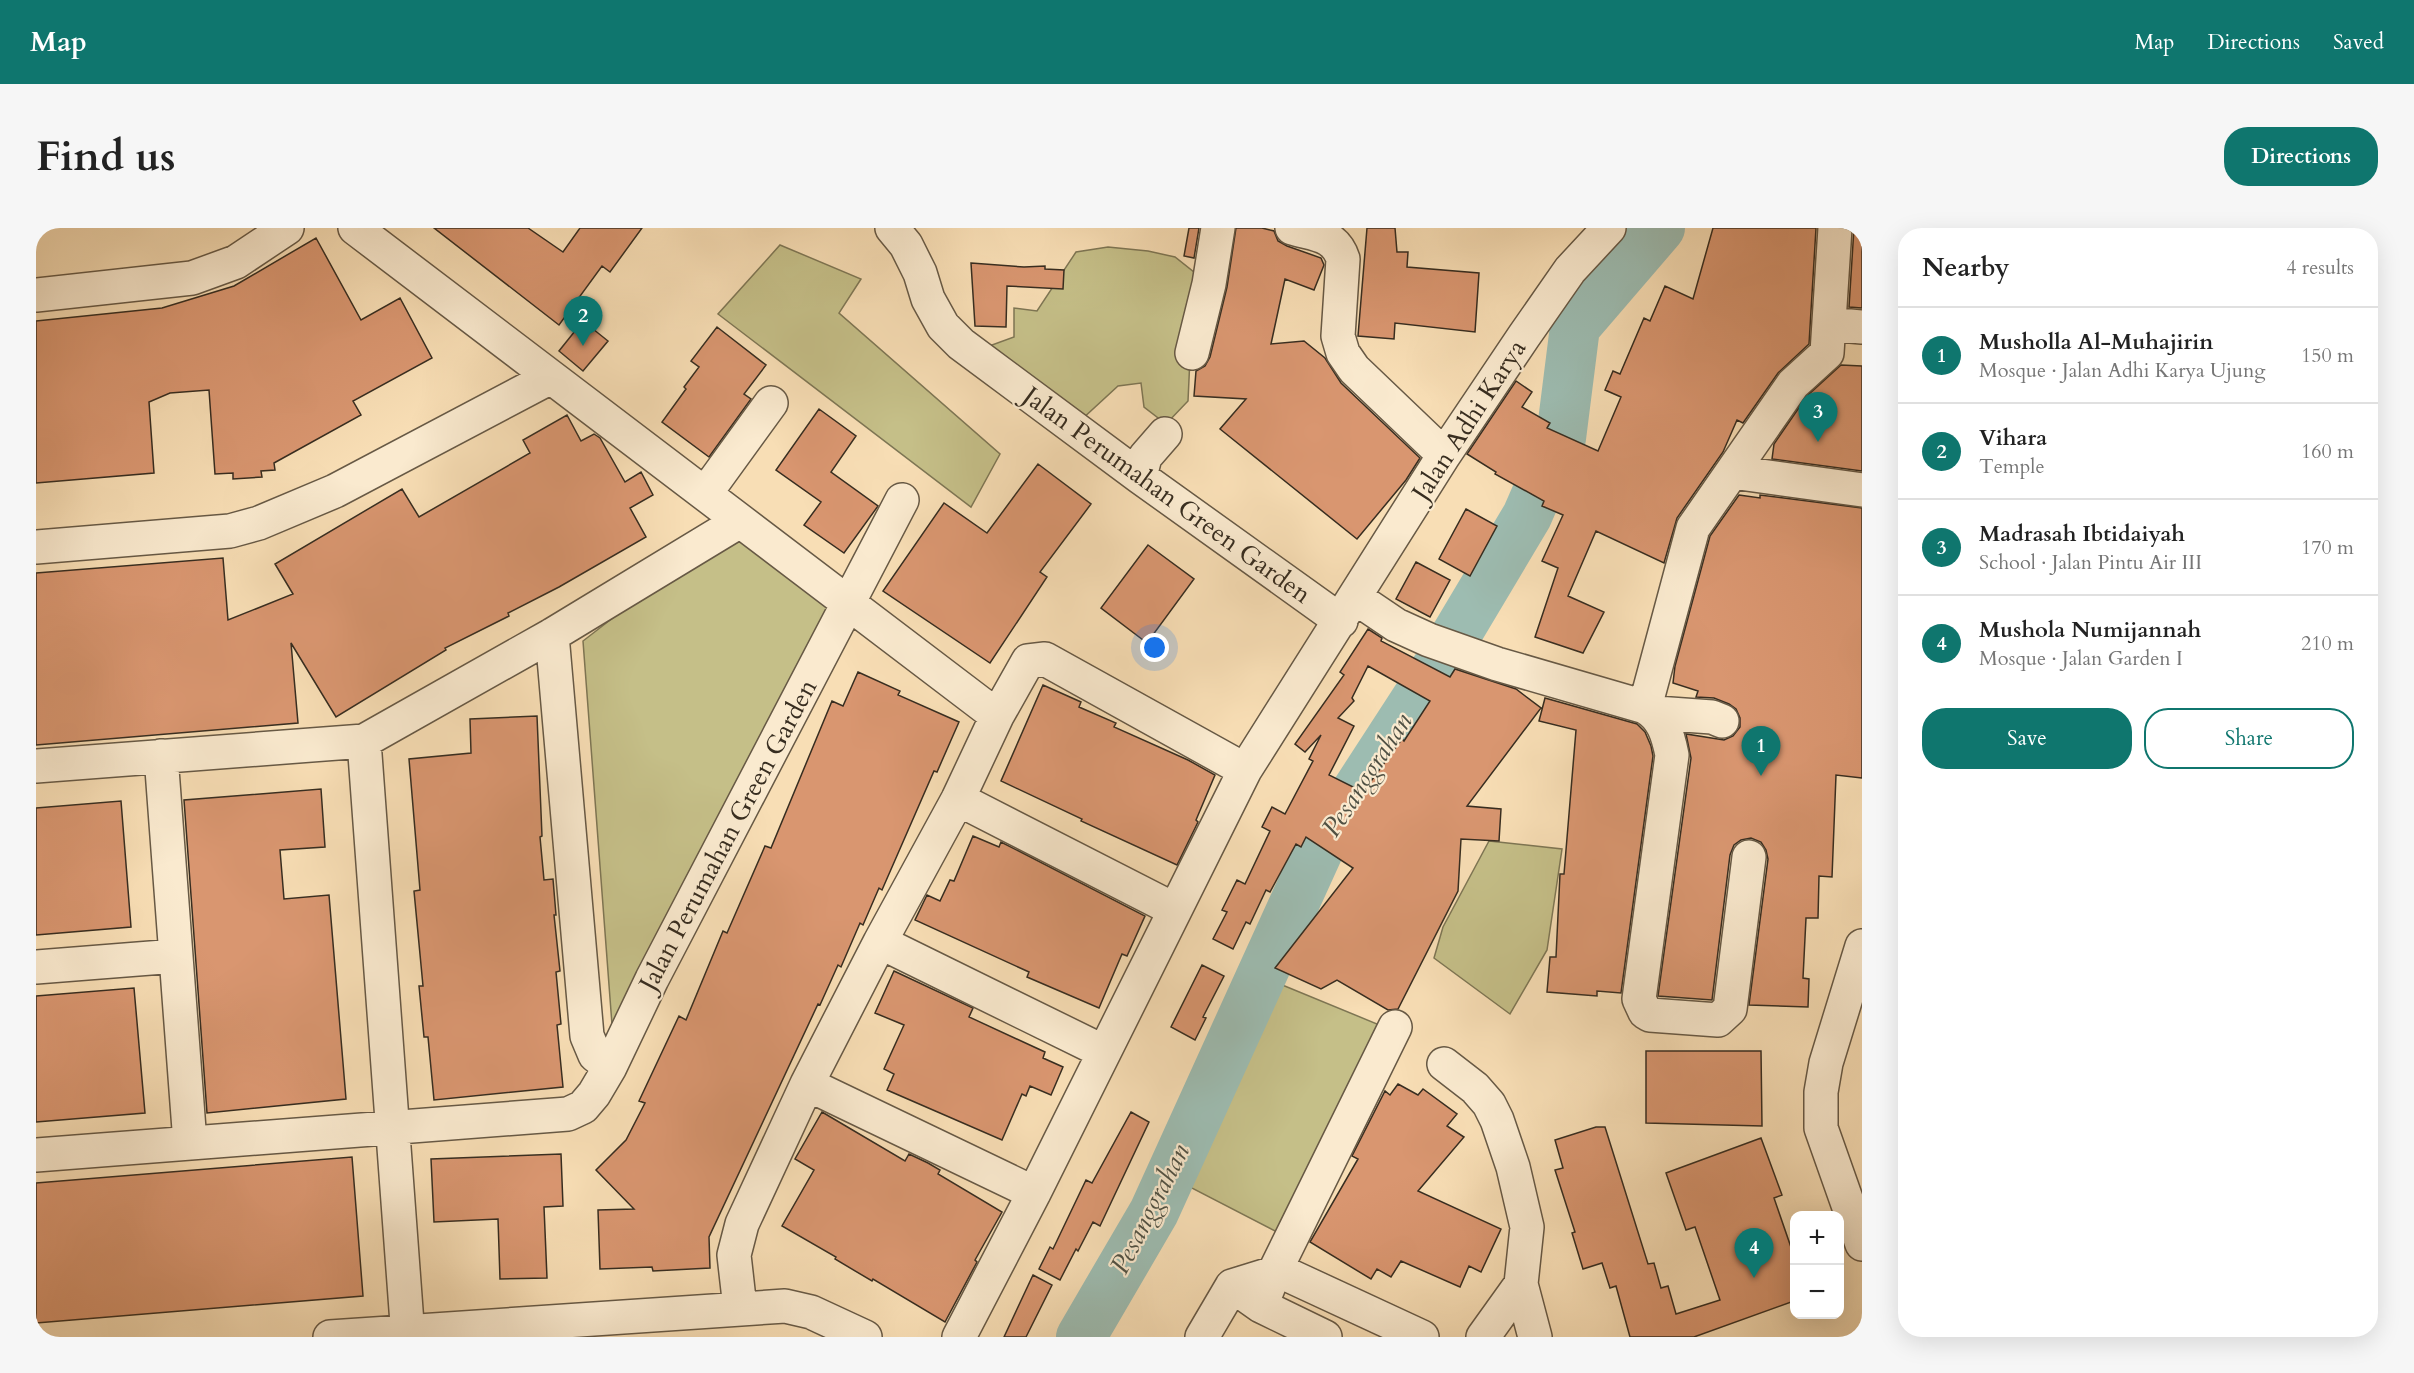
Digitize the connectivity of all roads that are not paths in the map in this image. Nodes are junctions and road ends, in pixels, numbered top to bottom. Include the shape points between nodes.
1 (287, 228) edge
2 (355, 228) edge
3 (892, 228) edge
4 (1218, 228) edge
5 (1292, 228) edge
6 (1609, 228) edge
7 (1835, 228) edge
8 (36, 295) edge
9 (1829, 324) junction
10 (1862, 327) edge
11 (1191, 353) dead end
12 (551, 377) junction
13 (771, 403) dead end
14 (1165, 434) dead end
15 (1444, 455) junction
16 (1732, 472) junction
17 (1140, 477) junction
18 (1862, 490) edge
19 (705, 494) junction
20 (902, 500) dead end
21 (741, 521) junction
22 (36, 547) edge
23 (849, 604) junction
24 (1348, 610) junction
25 (552, 635) junction
26 (1651, 710) junction
27 (997, 716) junction
28 (1722, 721) dead end
29 (364, 741) junction
30 (161, 756) junction
31 (36, 766) edge
32 (1245, 770) junction
33 (958, 799) junction
34 (1749, 857) dead end
35 (1175, 910) junction
36 (880, 942) junction
37 (1862, 946) edge
38 (176, 956) junction
39 (36, 967) edge
40 (1395, 1027) dead end
41 (1104, 1052) junction
42 (1444, 1064) dead end
43 (610, 1067) junction
44 (807, 1084) junction
45 (393, 1128) junction
46 (190, 1143) junction
47 (36, 1155) edge
48 (1034, 1193) junction
49 (1862, 1244) edge
50 (1274, 1273) junction
51 (1521, 1284) junction
52 (1232, 1286) junction
53 (1260, 1306) junction
54 (740, 1308) junction
55 (408, 1334) edge
56 (330, 1337) edge
57 (865, 1337) edge
58 (959, 1337) edge
59 (1202, 1337) edge
60 (1324, 1337) edge
61 (1422, 1337) edge
62 (1483, 1337) edge
63 (1535, 1337) edge

1 - 8 street via 236,262 192,278
2 - 12 street
3 - 17 street, Jalan Perumahan Green Garden via 906,245 943,326 961,344
4 - 11 street via 1209,284
5 - 15 street via 1333,241 1340,250 1343,259 1338,336 1343,353 1354,369
6 - 15 street, Jalan Adhi Karya via 1570,270
7 - 9 street
9 - 10 street
9 - 16 street via 1827,353 1793,384
12 - 19 street
12 - 22 street via 335,491 259,523 230,531
13 - 19 street
14 - 17 street via 1145,457
15 - 24 street, Jalan Adhi Karya
16 - 18 street
16 - 26 street via 1693,528
17 - 24 street, Jalan Perumahan Green Garden
19 - 21 street
20 - 23 street, Jalan Perumahan Green Garden
21 - 23 street
21 - 25 street
23 - 27 street
23 - 43 street, Jalan Perumahan Green Garden via 652,979
24 - 26 street, Jalan Perumahan Green Garden via 1497,664
24 - 32 street
25 - 29 street
25 - 43 street via 587,1036 596,1055
26 - 28 street, Jalan Perumahan Green Garden
26 - 34 street via 1667,734 1672,755 1639,999 1645,1012 1718,1020 1731,1009
27 - 32 street via 1025,665 1032,659 1045,659
27 - 33 street
29 - 30 street
29 - 45 street
30 - 31 street
30 - 38 street
32 - 35 street
33 - 35 street
33 - 36 street
35 - 41 street
36 - 41 street
36 - 44 street
37 - 49 street via 1826,1063 1821,1092 1821,1128
38 - 39 street
38 - 46 street
40 - 50 street
41 - 48 street
42 - 51 street via 1475,1088 1497,1120 1527,1227
43 - 45 street, Jalan Perumahan Green Garden via 583,1107 568,1114
44 - 48 street
44 - 54 street via 742,1224 734,1255
45 - 46 street, Jalan Perumahan Green Garden
45 - 55 street
46 - 47 street, Jalan Perumahan Green Garden
48 - 58 street
50 - 52 street
50 - 53 street
50 - 61 street via 1298,1279
51 - 62 street
51 - 63 street
52 - 53 street
52 - 59 street
53 - 60 street
54 - 55 street
54 - 57 street via 800,1308
55 - 56 street

